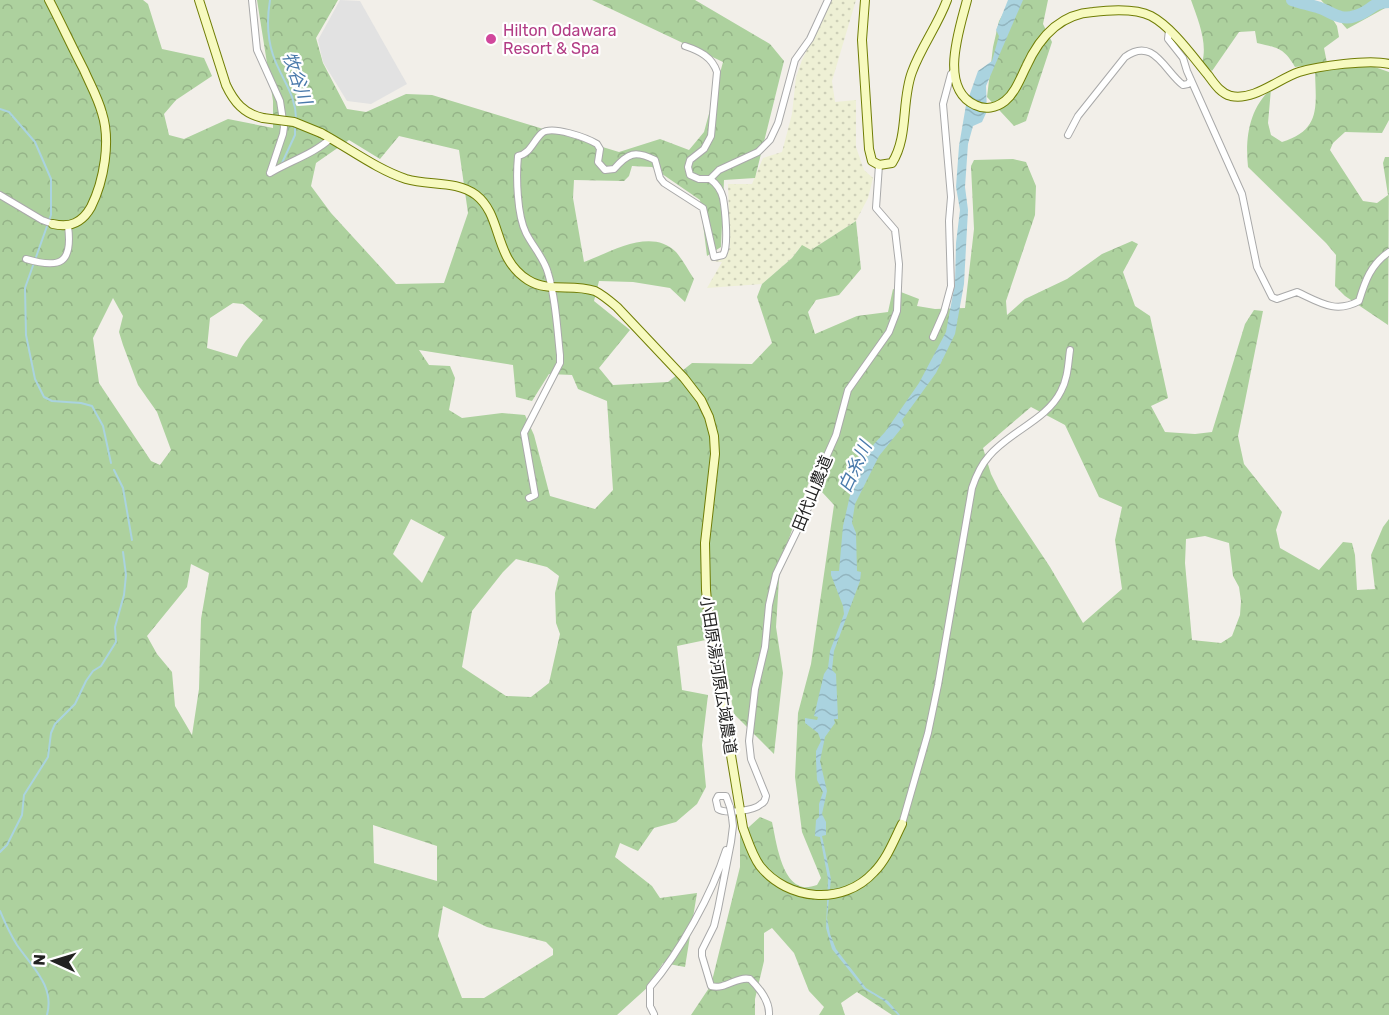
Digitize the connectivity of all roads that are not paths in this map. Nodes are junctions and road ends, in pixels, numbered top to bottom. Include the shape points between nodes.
1 (49, 0) edge
2 (199, 0) edge
3 (252, 0) edge
4 (828, 0) edge
5 (865, 0) edge
6 (947, 0) edge
7 (967, 0) edge
8 (1169, 30) junction
9 (685, 46) dead end
10 (1389, 64) edge
11 (954, 72) junction
12 (1191, 80) junction
13 (1068, 135) dead end
14 (331, 138) junction
15 (879, 165) junction
16 (710, 179) junction
17 (0, 195) edge
18 (53, 224) joint
19 (68, 226) junction
20 (1389, 252) edge
21 (27, 260) dead end
22 (552, 288) junction
23 (933, 337) dead end
24 (1070, 350) dead end
25 (529, 498) dead end
26 (740, 810) junction
27 (902, 824) joint
28 (730, 842) junction
29 (654, 1014) edge
30 (769, 1015) edge

1 - 19 street via 95,94 106,132 93,202 82,219
2 - 14 street, 小田原湯河原広域農道, bridge via 226,86 236,103 249,114 294,122
3 - 14 street via 257,50 280,101 284,127 270,174
4 - 16 street via 810,39 795,60 770,140 758,152 719,170
5 - 15 street via 862,40 869,149 872,161
6 - 15 street via 912,70 896,155 892,163
7 - 11 street via 954,54
8 - 10 street via 1219,89 1232,96 1251,94 1300,72 1366,62
8 - 11 street via 1139,12 1078,14 1062,21 1041,42 1010,96 1004,103 989,108 973,105 963,95
8 - 12 street via 1168,39 1183,58
9 - 16 street via 707,56 717,72 711,136 688,167 690,175
11 - 23 street via 943,104 951,197 951,286
12 - 13 street via 1183,85 1153,54 1131,53 1078,116
12 - 20 street via 1242,194 1257,267 1272,297 1297,292 1330,307 1346,308 1359,301 1372,267
14 - 22 street, 小田原湯河原広域農道 via 395,175 421,183 460,187 478,196 491,214 513,267 530,281
15 - 26 street, 田代山農道 via 876,208 891,223 897,240 897,312 889,332 848,390 811,502 776,574 749,741 751,759 766,796 761,805
16 - 22 street via 723,197 727,247 718,256 714,256 703,208 664,183 655,160 631,154 614,169 605,170 598,162 597,144 560,131 543,132 527,152 518,156 516,179 526,232 542,258
17 - 18 street
18 - 19 street
19 - 21 street via 67,253 57,263
22 - 25 street via 560,363 524,433 534,495
22 - 26 street, 小田原湯河原広域農道 via 593,291 612,302 684,378 709,417 715,454 705,543 706,590
24 - 27 street, 小田原湯河原広域農道 via 1066,381 1053,403 990,455 972,488 936,695
26 - 27 street, 小田原湯河原広域農道 via 759,865 789,889 811,895 850,889 875,872
26 - 28 street, bridge via 722,812 716,804 718,796 726,795 730,807 732,817 733,826
28 - 29 street via 714,884 666,968 650,987
28 - 30 street via 714,926 702,956 711,986 750,979 766,1000

